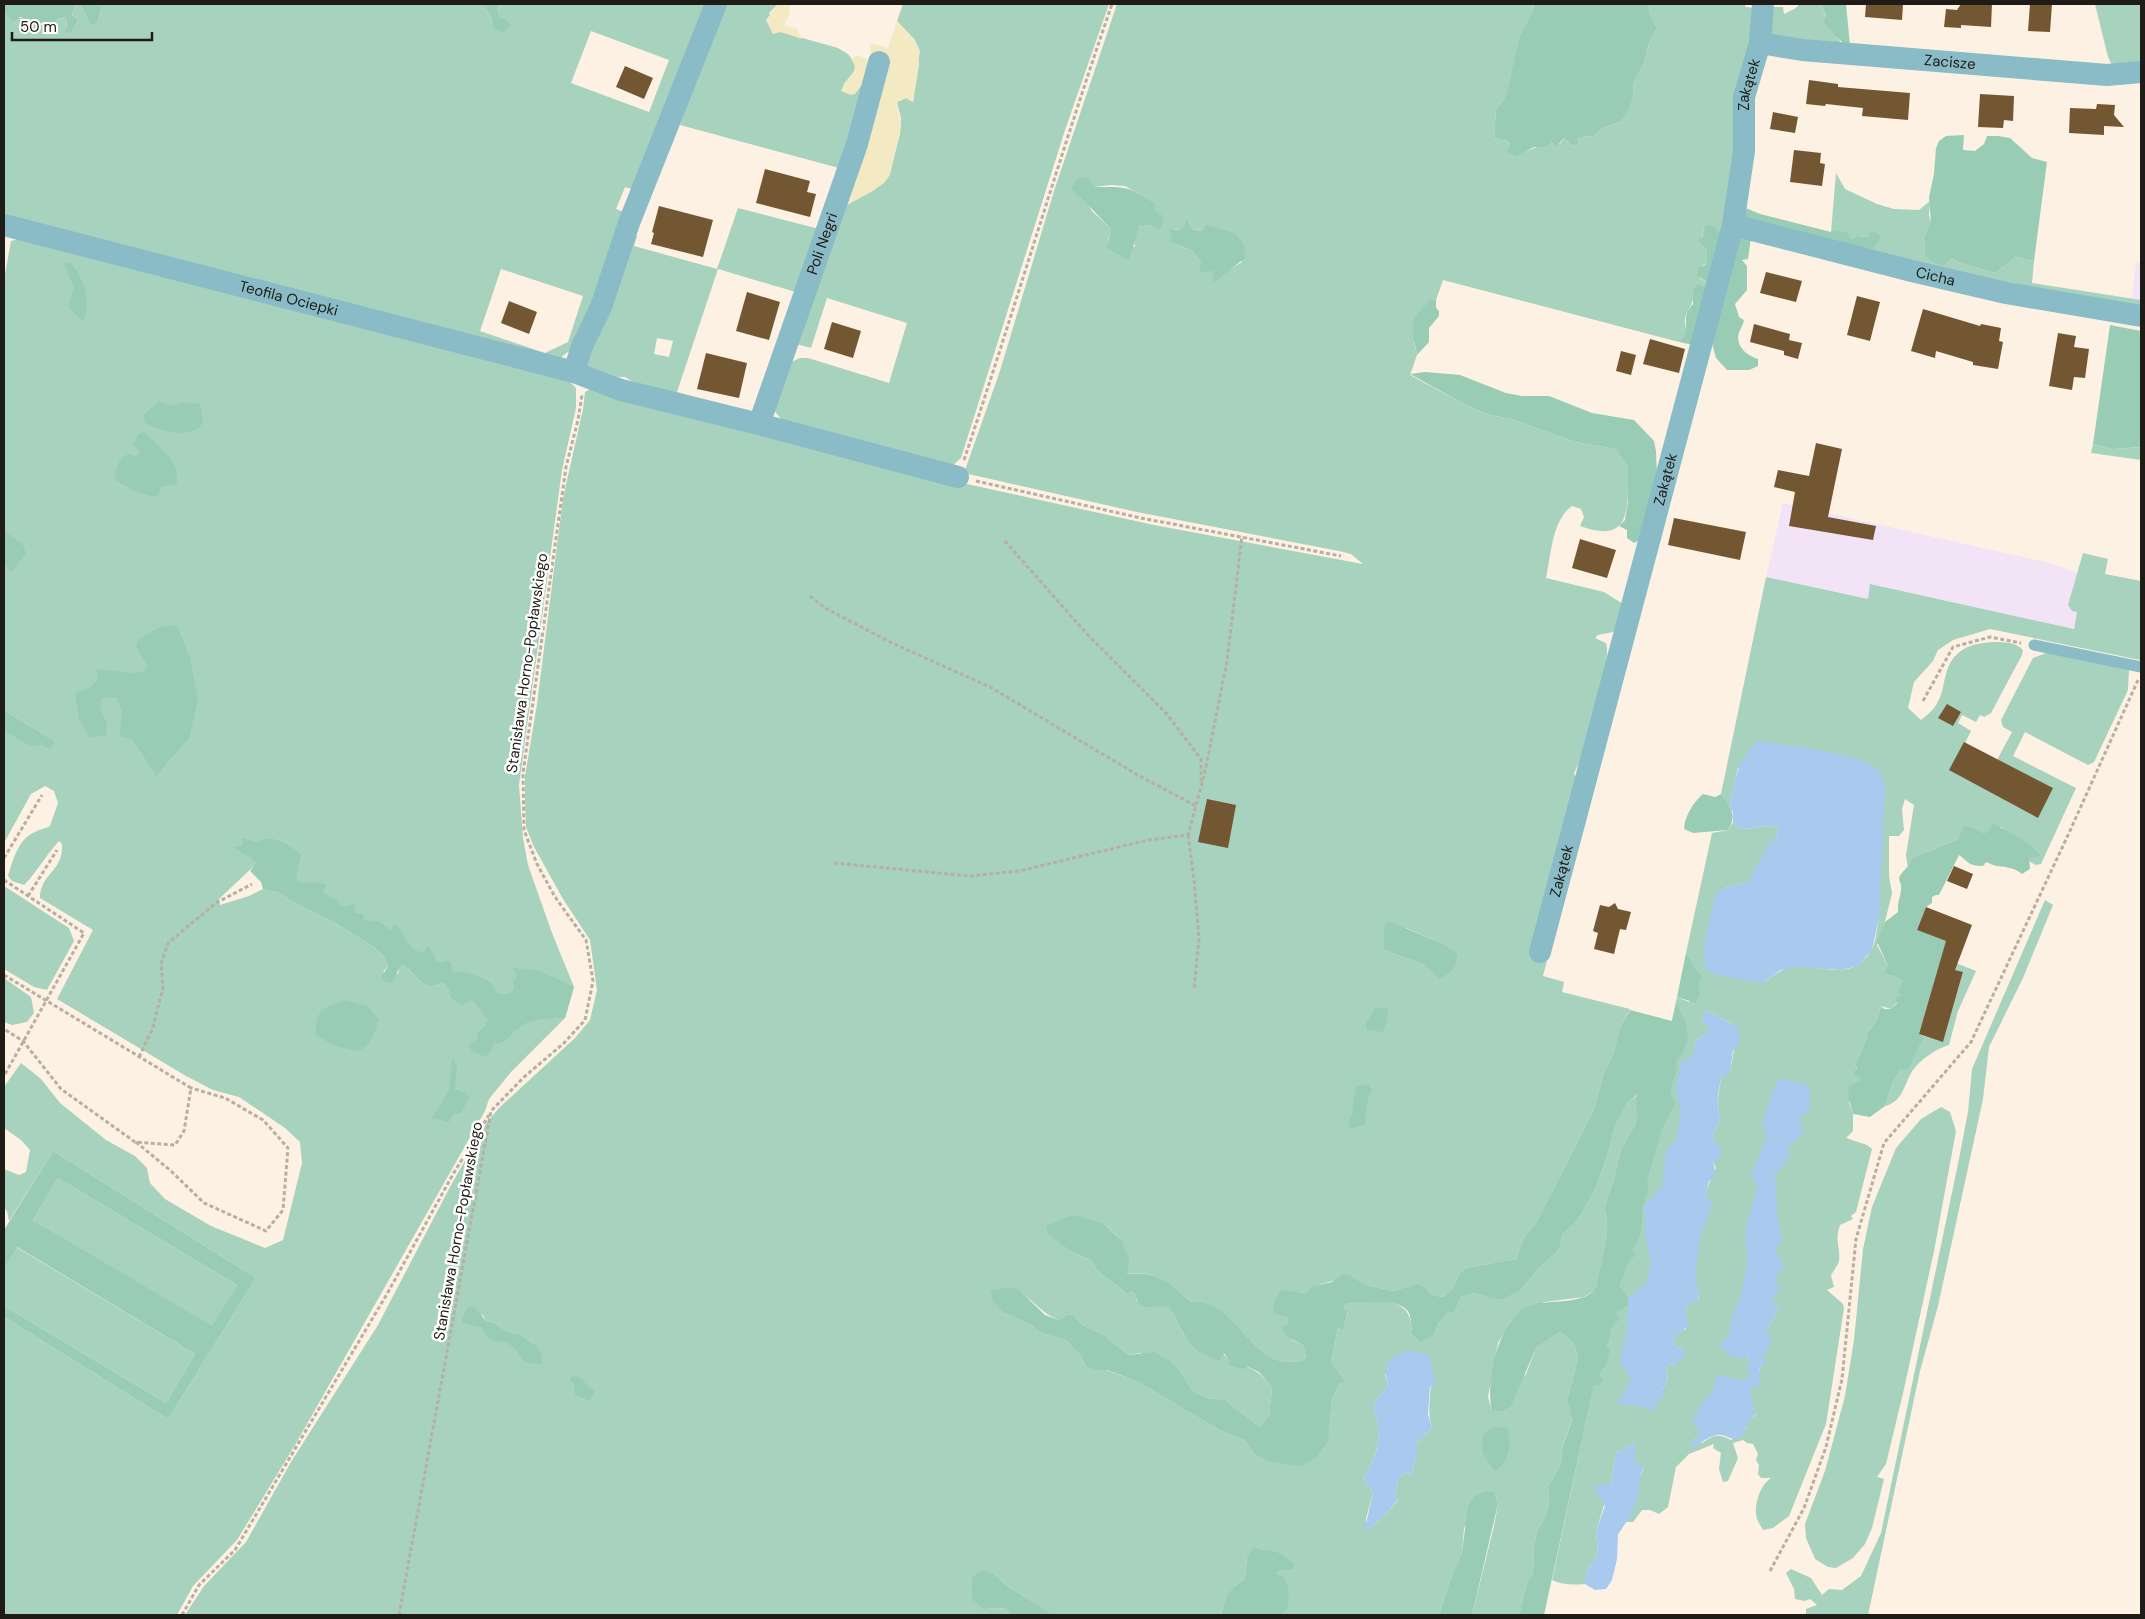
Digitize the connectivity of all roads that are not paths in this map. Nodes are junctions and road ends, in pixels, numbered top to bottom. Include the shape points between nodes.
1 (716, 4) edge
2 (1763, 4) edge
3 (1760, 44) junction
4 (879, 62) dead end
5 (2141, 72) edge
6 (1733, 225) junction
7 (5, 231) edge
8 (2141, 316) edge
9 (574, 372) junction
10 (760, 424) junction
11 (958, 477) road end
12 (2034, 645) road end
13 (2141, 667) edge
14 (1540, 952) dead end

1 - 9 street
2 - 3 street, Zakątek
3 - 5 street, Zacisze via 2107,75
3 - 6 street, Zakątek via 1744,97 1744,151
4 - 10 street, Poli Negri via 857,144
6 - 8 street, Cicha via 2006,293
6 - 14 street, Zakątek
7 - 9 street, Teofila Ociepki
9 - 10 street, Teofila Ociepki via 622,390
10 - 11 street, Teofila Ociepki
12 - 13 lane

